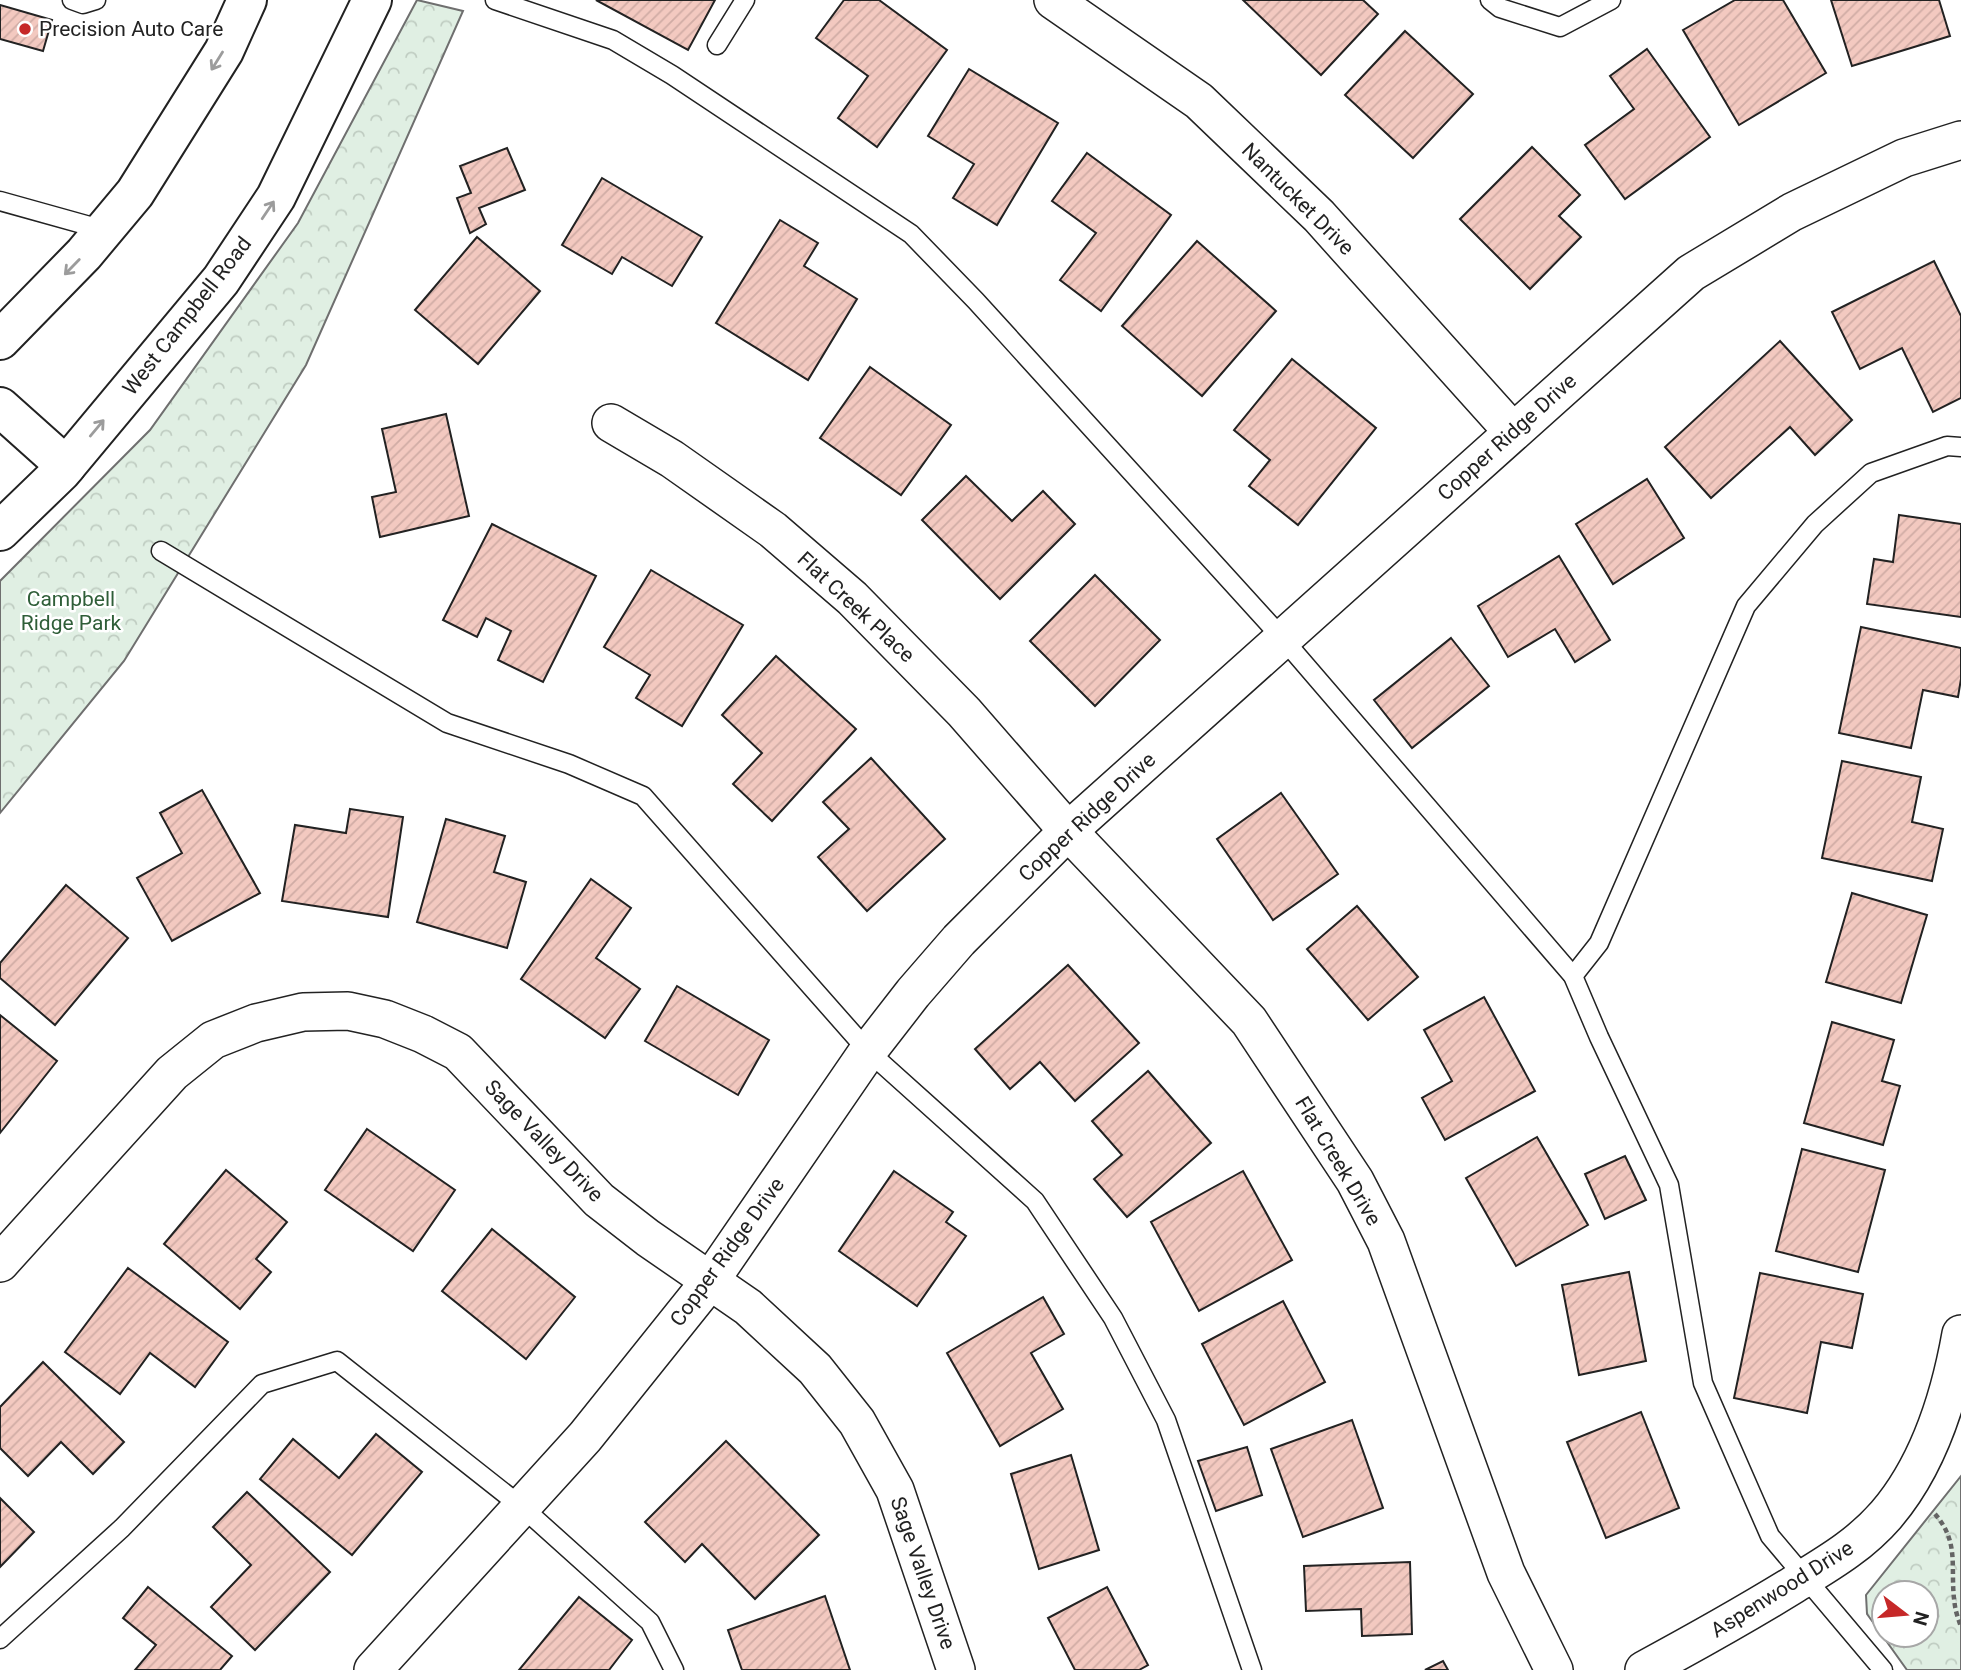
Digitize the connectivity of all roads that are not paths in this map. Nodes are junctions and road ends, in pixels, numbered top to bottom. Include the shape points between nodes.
1 (72, 0) edge
2 (96, 0) edge
3 (247, 0) edge
4 (372, 0) edge
5 (495, 0) edge
6 (746, 0) edge
7 (1053, 0) edge
8 (1490, 0) edge
9 (1611, 0) edge
10 (717, 45) dead end
11 (1961, 141) edge
12 (0, 201) edge
13 (104, 230) junction
14 (0, 340) edge
15 (0, 407) edge
16 (611, 423) dead end
17 (1513, 432) junction
18 (1961, 447) edge
19 (66, 466) junction
20 (0, 531) edge
21 (161, 551) dead end
22 (1283, 639) junction
23 (1068, 831) junction
24 (1573, 976) junction
25 (869, 1051) junction
26 (0, 1263) edge
27 (710, 1281) junction
28 (1959, 1353) edge
29 (522, 1507) junction
30 (1805, 1577) junction
31 (0, 1639) edge
32 (373, 1670) edge
33 (674, 1670) edge
34 (956, 1670) edge
35 (1252, 1670) edge
36 (1554, 1670) edge
37 (1644, 1670) edge
38 (1883, 1670) edge

1 - 2 lane via 83,4
3 -> 13 main road via 223,51 135,192
19 -> 4 main road, West Campbell Road via 221,280 276,197
5 - 22 lane via 612,40 911,234
6 - 10 lane
7 - 17 street, Nantucket Drive via 1199,101 1319,216
8 - 9 lane via 1500,8 1560,27
11 - 17 street, Copper Ridge Drive via 1905,158 1805,206 1691,273
12 - 13 lane
13 -> 14 main road
15 - 19 main road
16 - 23 street, Flat Creek Place via 672,459 773,530 852,598 964,712
17 - 22 street, Copper Ridge Drive
18 - 24 lane via 1947,446 1871,472 1815,524 1746,606 1600,943
19 - 20 main road, West Campbell Road
21 - 25 lane via 447,723 569,764 643,796
22 - 23 street, Copper Ridge Drive
22 - 24 lane
23 - 25 street, Copper Ridge Drive via 959,940
23 - 36 street, Flat Creek Drive via 1248,1021 1355,1181 1386,1241 1506,1573
24 - 30 lane via 1669,1185 1703,1383 1770,1536
25 - 27 street, Copper Ridge Drive
25 - 35 lane via 1035,1201 1112,1318 1166,1420
26 - 27 street, Sage Valley Drive via 172,1073 214,1040 256,1023 303,1012 348,1011 385,1019 458,1052 599,1200
27 - 29 street, Copper Ridge Drive via 585,1437
27 - 34 street, Sage Valley Drive via 748,1307 815,1369 857,1422 895,1490
28 - 30 street, Aspenwood Drive via 1917,1470 1887,1514 1861,1540
29 - 31 lane via 338,1361 262,1384 122,1528
29 - 32 street, Copper Ridge Drive
29 - 33 lane via 650,1622
30 - 37 street, Aspenwood Drive
30 - 38 lane

